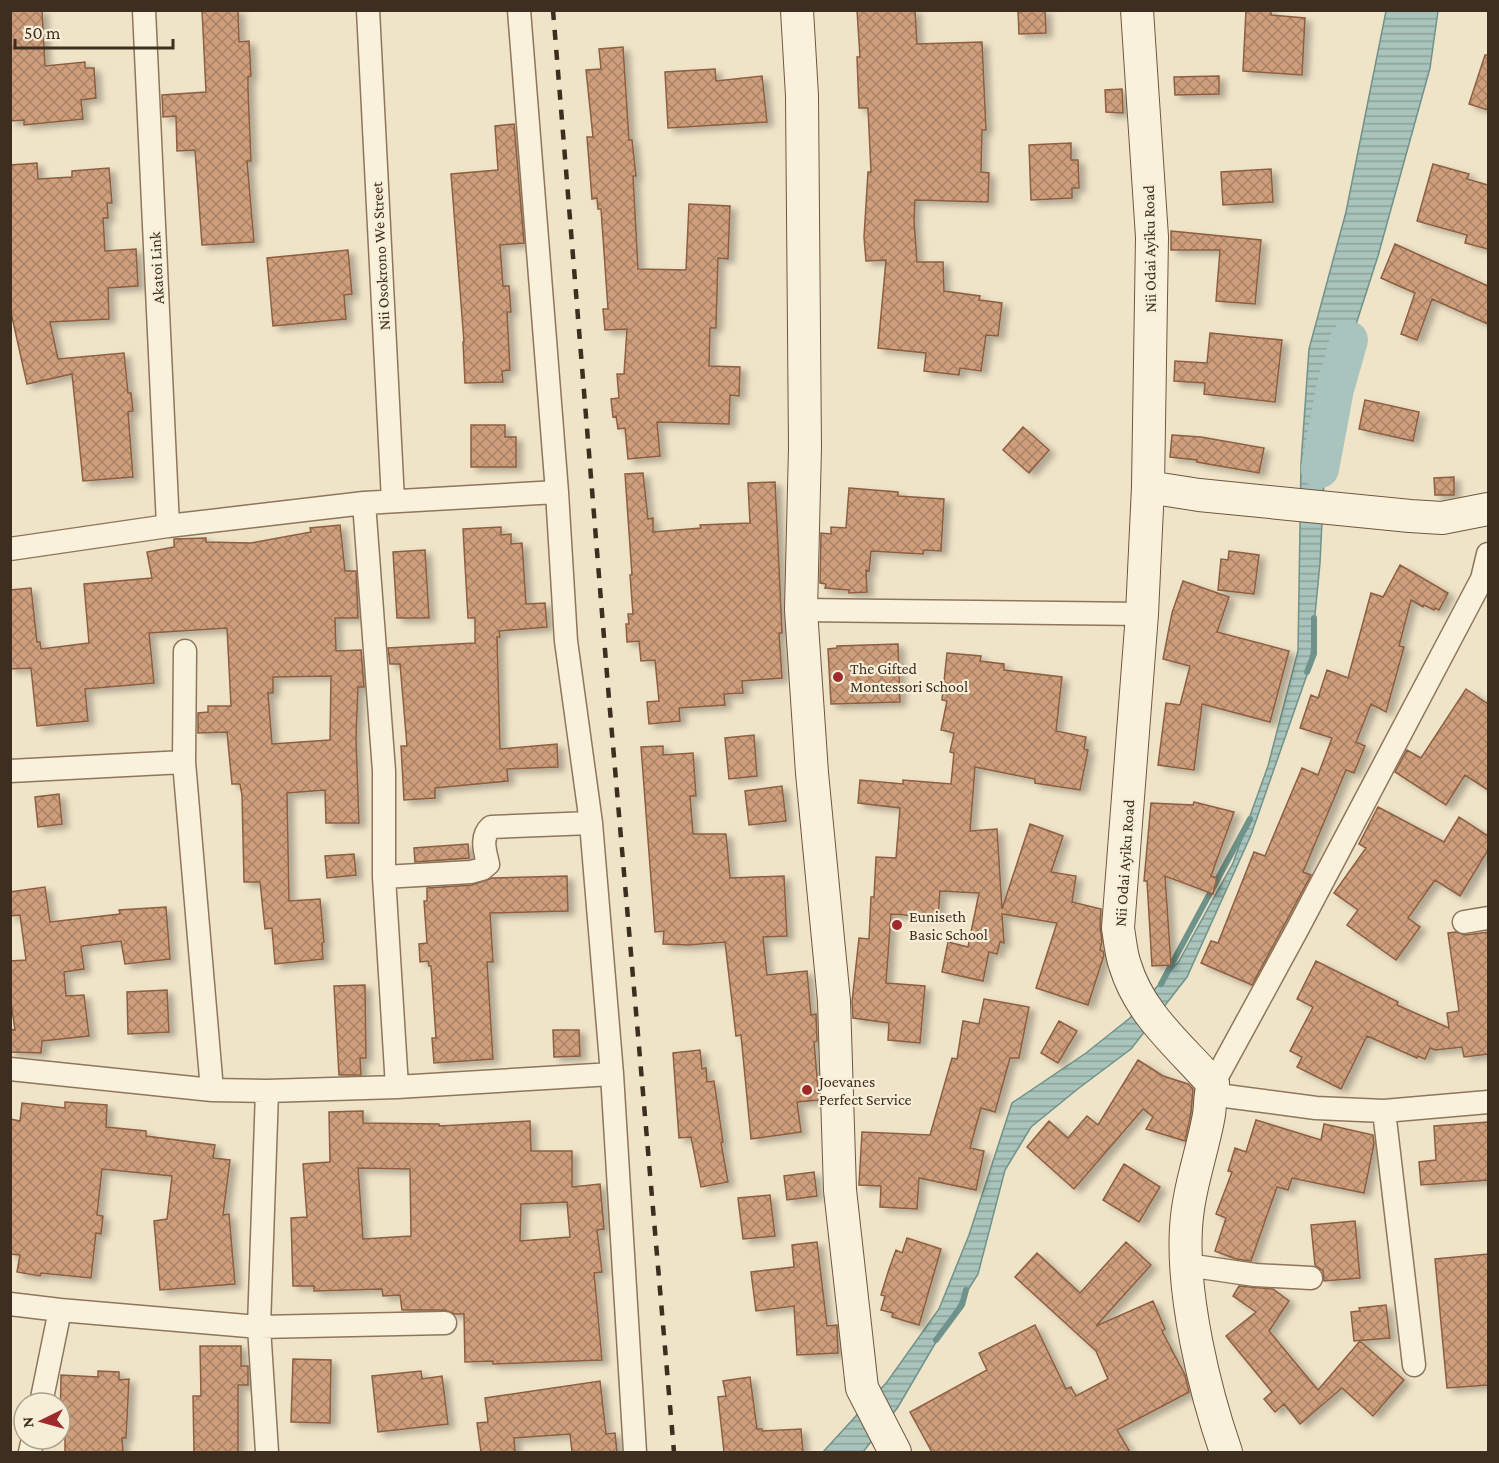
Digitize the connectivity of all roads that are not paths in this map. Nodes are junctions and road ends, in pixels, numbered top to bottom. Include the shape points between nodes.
1 (144, 10) edge
2 (368, 10) edge
3 (519, 10) edge
4 (797, 10) edge
5 (1137, 10) edge
6 (1148, 487) junction
7 (557, 492) junction
8 (393, 501) junction
9 (364, 504) junction
10 (1488, 513) edge
11 (168, 526) junction
12 (10, 549) edge
13 (1488, 554) edge
14 (801, 610) junction
15 (1142, 615) junction
16 (185, 651) dead end
17 (184, 762) junction
18 (10, 771) edge
19 (591, 823) junction
20 (384, 877) junction
21 (1488, 918) edge
22 (1464, 922) dead end
23 (10, 1069) edge
24 (612, 1074) junction
25 (397, 1087) junction
26 (1211, 1089) junction
27 (212, 1090) junction
28 (267, 1091) junction
29 (1488, 1102) edge
30 (1384, 1111) junction
31 (1187, 1265) junction
32 (1311, 1278) dead end
33 (10, 1304) edge
34 (60, 1310) junction
35 (445, 1323) dead end
36 (259, 1327) junction
37 (1414, 1365) dead end
38 (43, 1391) edge
39 (891, 1446) edge
40 (267, 1452) edge
41 (635, 1452) edge
42 (1226, 1452) edge

1 - 11 street, Akatoi Link
2 - 8 street, Nii Osokrono We Street
3 - 7 street
4 - 14 street via 802,107 805,448
5 - 6 street, Nii Odai Ayiku Road via 1152,237
6 - 10 street via 1442,518
6 - 15 street, Nii Odai Ayiku Road
7 - 8 street
7 - 19 street via 566,641
8 - 9 street
9 - 11 street
9 - 20 street via 384,771
11 - 12 street
13 - 26 street via 1482,579
14 - 15 street
14 - 39 street via 834,1001 840,1190 862,1388
15 - 26 street, Nii Odai Ayiku Road via 1118,928 1124,964 1136,994
16 - 17 street
17 - 18 street
17 - 27 street
19 - 20 street via 491,827 484,840 488,864 482,869
19 - 24 street
20 - 25 street
21 - 22 street
23 - 27 street
24 - 25 street
24 - 41 street
25 - 28 street
26 - 30 street via 1316,1108
26 - 31 street via 1186,1228
27 - 28 street
28 - 36 street
29 - 30 street
30 - 37 street
31 - 32 street
31 - 42 street via 1201,1365
33 - 34 street
34 - 36 street
34 - 38 street
35 - 36 street
36 - 40 street

